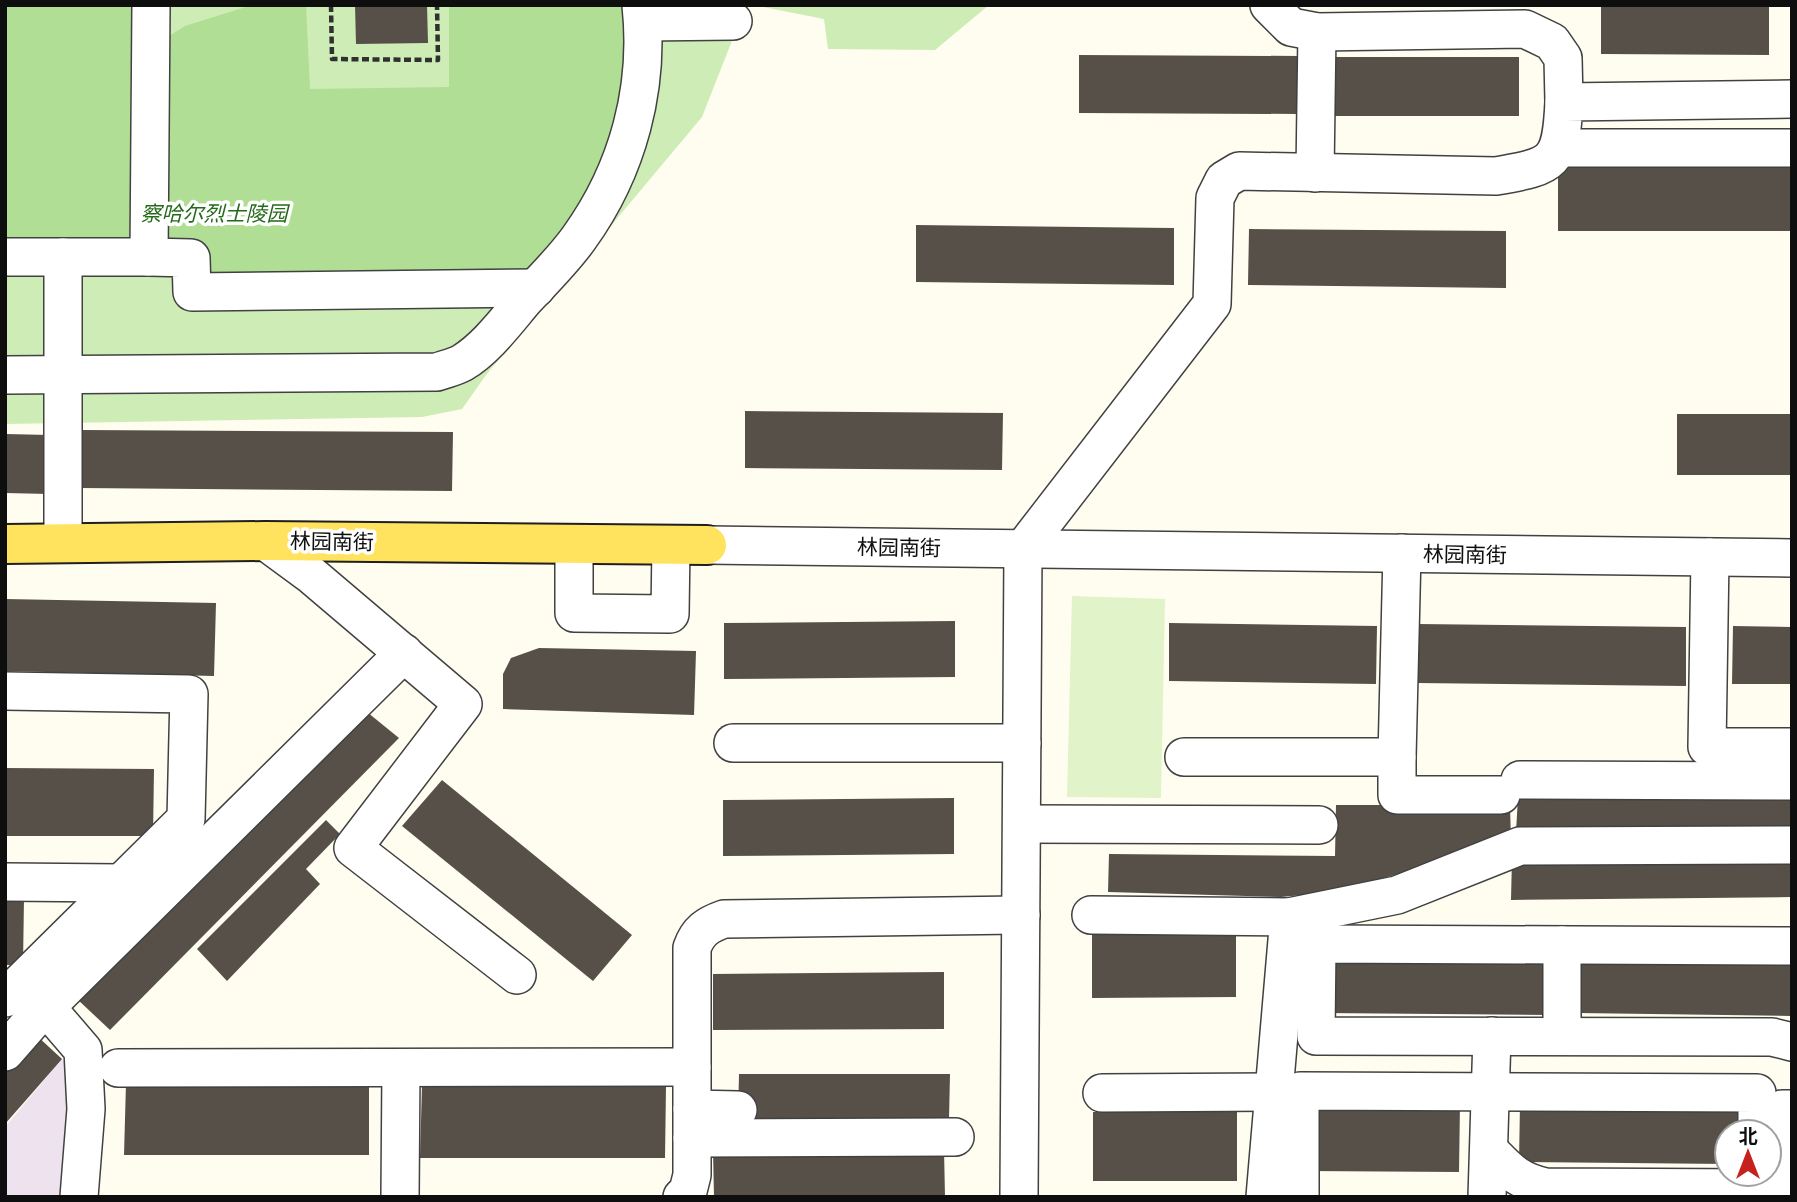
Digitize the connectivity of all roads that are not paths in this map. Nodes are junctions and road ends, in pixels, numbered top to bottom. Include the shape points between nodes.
1 (151, 5) edge
2 (1269, 5) edge
3 (642, 14) edge
4 (733, 21) dead end
5 (1317, 32) junction
6 (1792, 100) edge
7 (1564, 102) junction
8 (1558, 148) junction
9 (1792, 148) edge
10 (1315, 173) junction
11 (5, 257) edge
12 (63, 257) junction
13 (149, 257) junction
14 (536, 288) junction
15 (5, 375) edge
16 (64, 375) junction
17 (265, 541) junction
18 (64, 543) junction
19 (5, 544) edge
20 (575, 544) junction
21 (689, 545) junction
22 (1023, 549) junction
23 (1402, 553) junction
24 (1710, 557) junction
25 (1792, 558) edge
26 (404, 653) junction
27 (5, 691) edge
28 (733, 743) dead end
29 (1022, 743) junction
30 (1792, 747) edge
31 (1184, 757) dead end
32 (1397, 757) junction
33 (1792, 781) edge
34 (1021, 824) junction
35 (1319, 825) dead end
36 (1792, 845) edge
37 (5, 882) edge
38 (121, 883) junction
39 (1021, 915) junction
40 (1091, 915) dead end
41 (1289, 917) junction
42 (1562, 946) junction
43 (1792, 946) edge
44 (517, 975) dead end
45 (5, 998) edge
46 (46, 1007) junction
47 (1492, 1035) junction
48 (1562, 1036) junction
49 (1792, 1042) edge
50 (5, 1052) edge
51 (692, 1067) junction
52 (118, 1068) dead end
53 (401, 1068) junction
54 (1490, 1091) junction
55 (1273, 1092) junction
56 (1102, 1093) dead end
57 (1792, 1109) edge
58 (738, 1110) dead end
59 (1757, 1118) edge
60 (692, 1124) junction
61 (955, 1137) dead end
62 (1489, 1150) junction
63 (1713, 1188) edge
64 (79, 1197) edge
65 (400, 1197) edge
66 (682, 1197) edge
67 (1019, 1197) edge
68 (1265, 1197) edge
69 (1300, 1197) edge
70 (1487, 1197) edge
71 (1790, 1197) edge

1 - 13 street
2 - 5 street via 1291,27
3 - 4 street
3 - 14 street via 640,93 624,155 605,198 578,240
5 - 7 street via 1525,29 1552,42 1563,58
5 - 10 street
6 - 7 street
7 - 8 street
8 - 9 street
8 - 10 street via 1553,158 1532,170 1496,176
10 - 22 street via 1239,171 1224,180 1215,198 1212,304
11 - 12 street
12 - 13 street
12 - 16 street
13 - 14 street via 191,258 192,292
14 - 16 street via 488,341 462,363 437,372
15 - 16 street
16 - 18 street
17 - 18 main road, 林园南街
17 - 20 main road, 林园南街
17 - 26 street
18 - 19 main road, 林园南街
20 - 21 main road, 林园南街
20 - 21 street via 574,613 629,614 670,614
21 - 22 street, 林园南街
22 - 23 street, 林园南街
22 - 29 street
23 - 24 street, 林园南街
23 - 32 street
24 - 25 street, 林园南街
24 - 30 street via 1707,747
26 - 44 street via 463,704 353,848
26 - 46 street
27 - 38 street via 190,694 186,818
28 - 29 street
29 - 34 street
31 - 32 street
32 - 33 street via 1397,795
34 - 35 street
34 - 39 street
36 - 41 street via 1520,846 1397,895
37 - 38 street
38 - 45 street
39 - 51 street via 723,919 708,924 692,948
39 - 67 street
40 - 41 street
41 - 55 street
42 - 43 street
42 - 47 street via 1317,944 1316,1036
42 - 48 street
46 - 50 street
46 - 64 street via 83,1051 86,1109
47 - 48 street
47 - 54 street
48 - 49 street via 1772,1037
51 - 53 street
51 - 60 street
52 - 53 street
53 - 65 street
54 - 59 street via 1757,1093
54 - 62 street
54 - 69 street via 1300,1091
55 - 56 street
55 - 68 street
57 - 71 street via 1782,1109 1781,1194
58 - 60 street
60 - 61 street
60 - 66 street via 692,1175
62 - 63 street via 1525,1182 1545,1187
62 - 70 street

